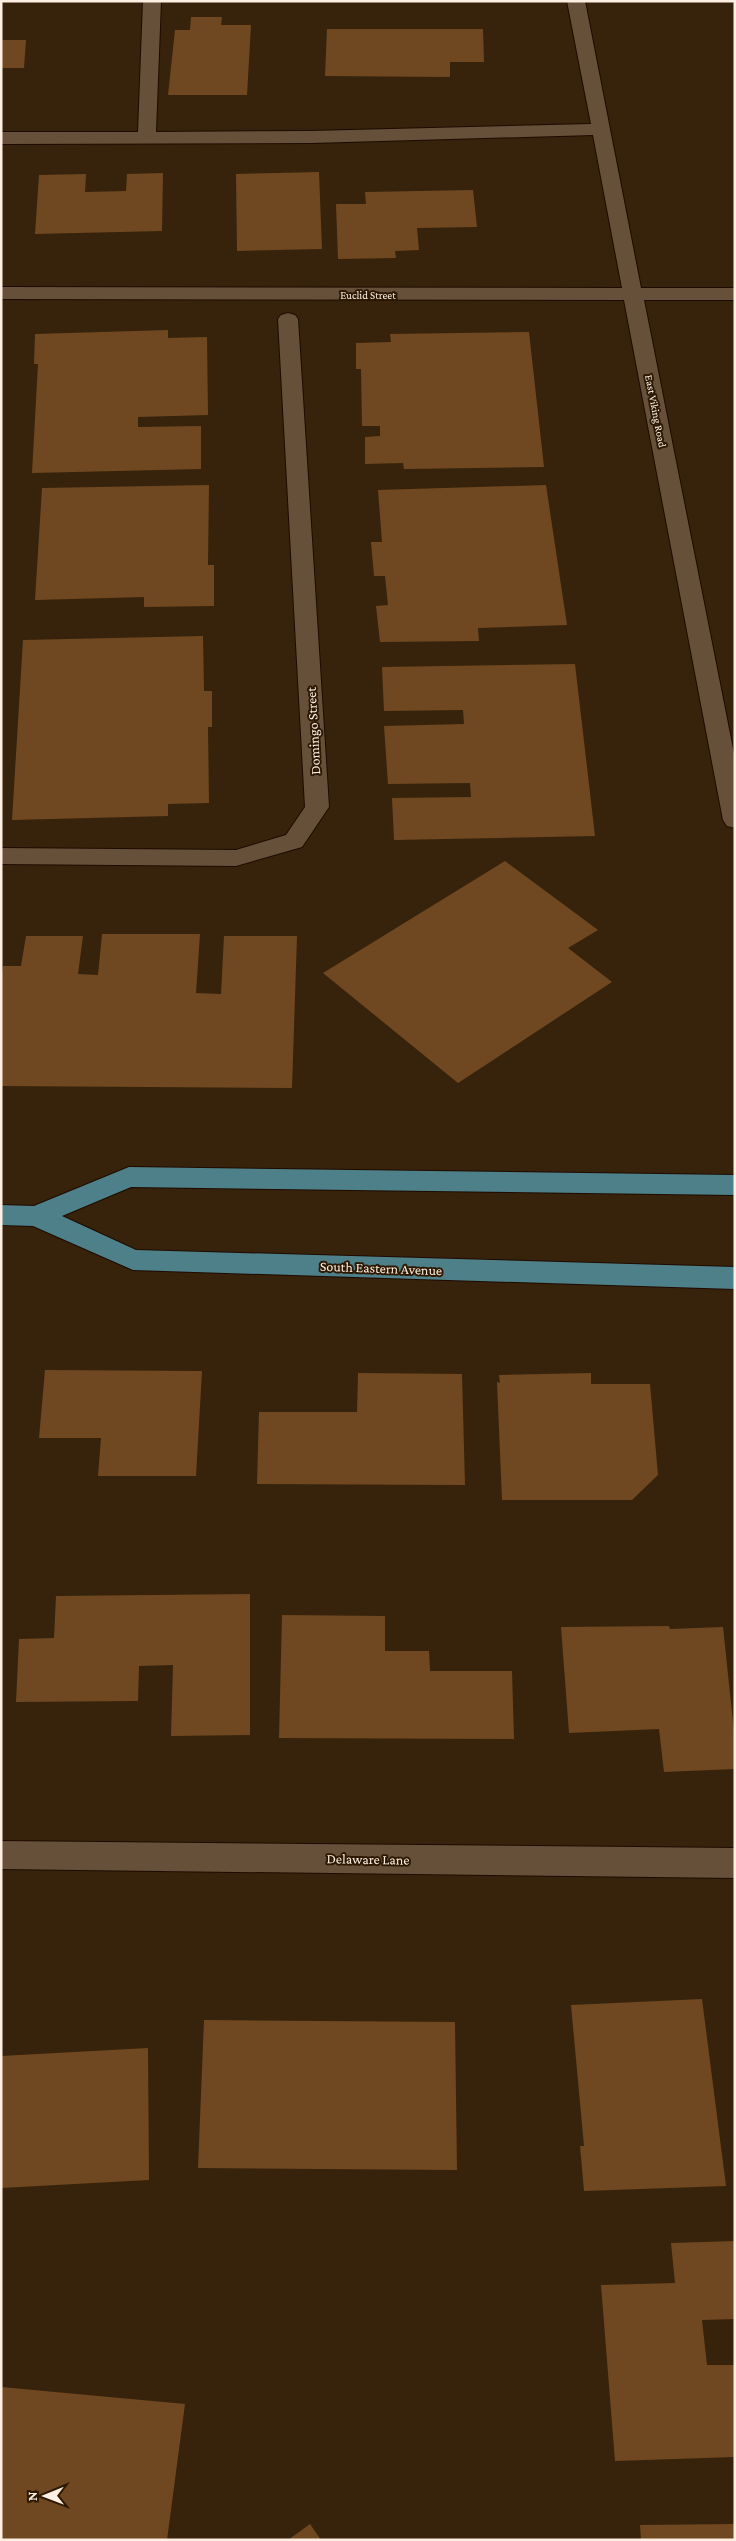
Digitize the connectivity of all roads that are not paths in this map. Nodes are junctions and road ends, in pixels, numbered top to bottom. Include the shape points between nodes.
1 (152, 1) edge
2 (576, 1) edge
3 (601, 129) junction
4 (147, 137) junction
5 (1, 138) edge
6 (1, 293) edge
7 (735, 294) edge
8 (634, 295) junction
9 (288, 319) dead end
10 (726, 734) edge
11 (735, 820) edge
12 (1, 856) edge
13 (735, 1185) edge
14 (1, 1216) edge
15 (36, 1216) junction
16 (735, 1278) edge
17 (1, 1855) edge
18 (735, 1863) edge

1 - 4 street
2 - 3 street, East Viking Road
3 - 4 street via 311,137
3 - 8 street, East Viking Road
4 - 5 street
6 - 8 street, Euclid Street
7 - 8 street, Euclid Street
8 - 10 street, East Viking Road
9 - 12 street, Domingo Street via 317,807 294,842 236,858
10 - 11 street, East Viking Road
13 - 15 main road, South Eastern Avenue via 128,1177
14 - 15 main road, South Eastern Avenue
15 - 16 main road, South Eastern Avenue via 133,1260
17 - 18 street, Delaware Lane

